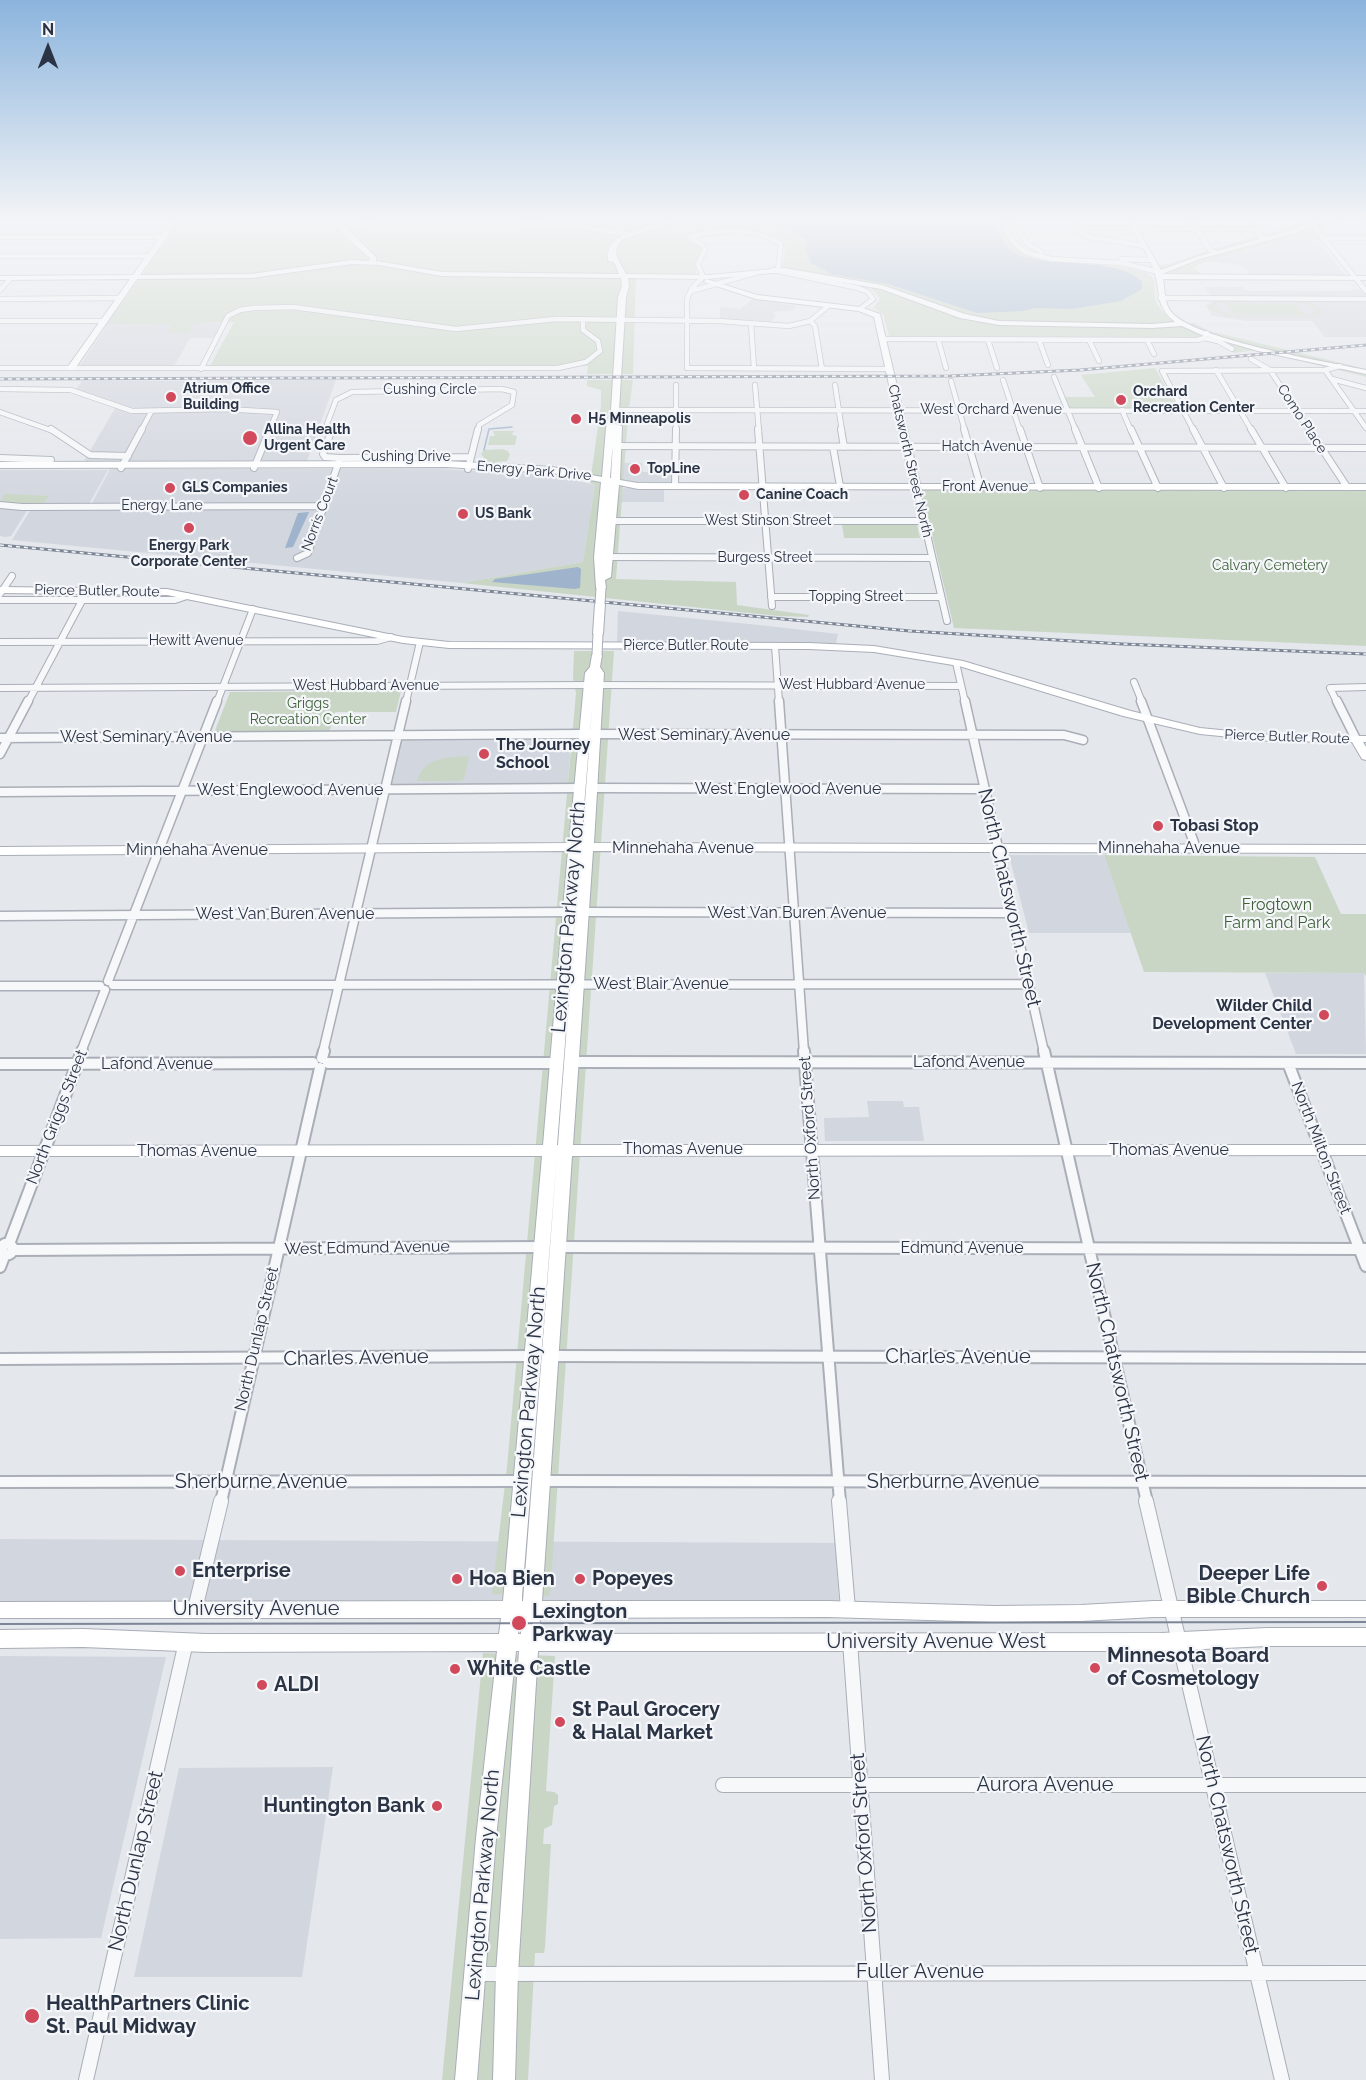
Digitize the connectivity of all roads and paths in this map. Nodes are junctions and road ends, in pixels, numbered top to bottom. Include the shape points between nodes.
1 (108, 315) edge
2 (230, 315) edge
3 (347, 315) edge
4 (618, 315) edge
5 (687, 315) edge
6 (817, 315) edge
7 (875, 315) edge
8 (962, 315) edge
9 (1171, 315) edge
10 (1174, 315) edge
11 (583, 320) junction
12 (617, 320) junction
13 (687, 320) junction
14 (0, 321) edge
15 (104, 321) junction
16 (810, 321) junction
17 (1180, 321) junction
18 (750, 323) junction
19 (1139, 325) junction
20 (1205, 336) junction
21 (882, 339) junction
22 (938, 339) junction
23 (988, 340) junction
24 (1039, 340) junction
25 (1089, 340) junction
26 (1147, 340) junction
27 (1232, 349) dead end
28 (1154, 354) dead end
29 (1251, 359) dead end
30 (1099, 361) dead end
31 (1048, 365) dead end
32 (1340, 366) junction
33 (0, 368) edge
34 (71, 368) junction
35 (754, 368) junction
36 (946, 368) dead end
37 (997, 368) dead end
38 (201, 369) junction
39 (822, 369) junction
40 (889, 369) junction
41 (1216, 370) junction
42 (1270, 370) junction
43 (1325, 370) junction
44 (1363, 371) edge
45 (1054, 377) dead end
46 (1332, 379) junction
47 (1003, 380) dead end
48 (951, 381) dead end
49 (676, 385) dead end
50 (755, 385) dead end
51 (835, 385) dead end
52 (1366, 388) edge
53 (0, 389) edge
54 (615, 410) junction
55 (675, 410) junction
56 (757, 410) junction
57 (839, 410) junction
58 (899, 410) junction
59 (958, 410) junction
60 (1013, 410) junction
61 (1068, 410) junction
62 (1122, 410) junction
63 (1182, 410) junction
64 (1239, 411) junction
65 (1296, 411) junction
66 (1354, 411) junction
67 (1366, 411) edge
68 (0, 412) edge
69 (151, 412) junction
70 (1366, 428) edge
71 (613, 446) junction
72 (675, 447) junction
73 (760, 447) junction
74 (833, 447) junction
75 (844, 447) junction
76 (907, 447) junction
77 (970, 447) junction
78 (1026, 447) junction
79 (1083, 447) junction
80 (1140, 447) junction
81 (1202, 447) junction
82 (1261, 447) junction
83 (1321, 448) junction
84 (1366, 448) edge
85 (0, 458) edge
86 (51, 459) dead end
87 (124, 463) junction
88 (339, 464) junction
89 (469, 464) junction
90 (255, 466) junction
91 (0, 467) edge
92 (573, 477) junction
93 (609, 482) junction
94 (638, 486) junction
95 (675, 486) junction
96 (763, 486) junction
97 (840, 486) junction
98 (916, 487) junction
99 (1347, 487) junction
100 (1366, 487) edge
101 (981, 488) junction
102 (1040, 488) junction
103 (1099, 488) junction
104 (1158, 488) junction
105 (1224, 488) junction
106 (1286, 488) junction
107 (604, 492) junction
108 (614, 496) junction
109 (0, 505) edge
110 (324, 506) junction
111 (612, 521) junction
112 (765, 521) junction
113 (924, 521) junction
114 (604, 557) junction
115 (297, 558) dead end
116 (768, 558) junction
117 (932, 558) junction
118 (12, 576) dead end
119 (1, 594) edge
120 (85, 595) junction
121 (187, 596) junction
122 (771, 597) junction
123 (941, 597) junction
124 (772, 606) dead end
125 (253, 609) junction
126 (947, 621) dead end
127 (391, 637) junction
128 (240, 641) junction
129 (0, 642) edge
130 (60, 642) junction
131 (420, 642) junction
132 (775, 646) junction
133 (956, 663) junction
134 (1134, 681) dead end
135 (594, 685) junction
136 (777, 685) junction
137 (408, 686) junction
138 (961, 686) junction
139 (222, 687) junction
140 (1366, 687) edge
141 (0, 688) edge
142 (35, 688) junction
143 (1149, 719) junction
144 (590, 734) junction
145 (780, 735) junction
146 (972, 735) junction
147 (396, 736) junction
148 (203, 737) junction
149 (4, 738) edge
150 (1361, 739) edge
151 (1083, 740) dead end
152 (0, 754) edge
153 (1366, 757) edge
154 (586, 788) junction
155 (785, 789) junction
156 (984, 789) junction
157 (384, 790) junction
158 (182, 791) junction
159 (0, 792) edge
160 (581, 847) junction
161 (789, 848) junction
162 (997, 848) junction
163 (1196, 848) junction
164 (370, 849) junction
165 (1366, 849) edge
166 (159, 850) junction
167 (0, 851) edge
168 (576, 912) junction
169 (794, 913) junction
170 (1012, 913) junction
171 (356, 914) junction
172 (0, 915) edge
173 (134, 915) junction
174 (339, 984) junction
175 (571, 984) junction
176 (800, 984) junction
177 (1028, 984) junction
178 (106, 985) junction
179 (0, 986) edge
180 (564, 1062) junction
181 (1046, 1062) junction
182 (321, 1063) junction
183 (806, 1063) junction
184 (1288, 1063) junction
185 (1366, 1063) edge
186 (77, 1064) junction
187 (0, 1065) edge
188 (558, 1149) junction
189 (812, 1149) junction
190 (301, 1150) junction
191 (1066, 1150) junction
192 (1322, 1150) junction
193 (1366, 1150) edge
194 (0, 1151) edge
195 (43, 1151) junction
196 (541, 1247) junction
197 (558, 1247) junction
198 (819, 1248) junction
199 (1089, 1248) junction
200 (6, 1249) edge
201 (278, 1249) junction
202 (1363, 1249) edge
203 (1366, 1266) edge
204 (0, 1267) edge
205 (541, 1356) junction
206 (827, 1357) junction
207 (1114, 1357) junction
208 (1366, 1358) edge
209 (0, 1359) edge
210 (254, 1359) junction
211 (522, 1481) junction
212 (540, 1481) junction
213 (0, 1482) edge
214 (837, 1482) junction
215 (1142, 1482) junction
216 (1366, 1482) edge
217 (226, 1483) junction
218 (511, 1608) junction
219 (532, 1608) junction
220 (195, 1609) junction
221 (848, 1609) junction
222 (1171, 1609) junction
223 (1366, 1609) edge
224 (0, 1610) edge
225 (1366, 1637) edge
226 (0, 1638) edge
227 (186, 1642) junction
228 (507, 1642) junction
229 (529, 1642) junction
230 (850, 1642) junction
231 (1179, 1642) junction
232 (859, 1784) junction
233 (723, 1785) dead end
234 (1212, 1785) junction
235 (1366, 1785) edge
236 (874, 1972) junction
237 (507, 1973) junction
238 (1258, 1973) junction
239 (1366, 1973) edge
240 (475, 1974) junction
241 (86, 2080) edge
242 (466, 2080) edge
243 (504, 2080) edge
244 (882, 2080) edge
245 (1282, 2080) edge

1 - 15 street
2 - 38 street
3 - 11 street via 446,329
4 - 12 street
5 - 13 street
6 - 16 street
7 - 21 street, Chatsworth Street North
8 - 19 street via 1030,325
9 - 17 street
10 - 17 street
11 - 12 street
11 - 38 street via 583,330 597,341 600,351 586,362 564,367
12 - 13 street
12 - 54 street
13 - 18 street
13 - 35 street via 687,368
14 - 15 street
15 - 34 street
16 - 18 street via 789,326
16 - 39 street via 815,326
17 - 19 street
17 - 19 street
17 - 20 street
18 - 35 street
20 - 26 street via 1198,340
20 - 27 street
20 - 32 street
21 - 22 street
21 - 40 street, Chatsworth Street North
22 - 23 street
22 - 36 street
23 - 24 street
23 - 37 street
24 - 25 street
24 - 31 street
25 - 26 street
25 - 30 street
26 - 28 street
29 - 42 street, Como Place
32 - 43 street
32 - 44 street
33 - 34 street
34 - 38 street
35 - 39 street
39 - 40 street
40 - 58 street, Chatsworth Street North
41 - 42 street
41 - 63 street via 1162,371
41 - 64 street
42 - 43 street
42 - 65 street, Como Place
43 - 46 street
45 - 61 street
46 - 52 street
46 - 66 street
47 - 60 street
48 - 59 street
49 - 55 street
50 - 56 street
51 - 57 street
53 - 69 street via 71,390 121,409
54 - 55 street, West Orchard Avenue
54 - 71 street
55 - 56 street, West Orchard Avenue
55 - 72 street
56 - 57 street, West Orchard Avenue
56 - 73 street
57 - 58 street, West Orchard Avenue
57 - 75 street
58 - 59 street, West Orchard Avenue
58 - 76 street, Chatsworth Street North
59 - 60 street, West Orchard Avenue
59 - 77 street
60 - 61 street, West Orchard Avenue
60 - 78 street
61 - 62 street, West Orchard Avenue
61 - 79 street
62 - 63 street, West Orchard Avenue
62 - 80 street
63 - 64 street, West Orchard Avenue
63 - 81 street
64 - 65 street, West Orchard Avenue
64 - 82 street
65 - 66 street, West Orchard Avenue
65 - 83 street, Como Place
66 - 67 street, West Orchard Avenue
66 - 70 street
68 - 87 street via 47,427 90,455
69 - 87 street
69 - 90 street via 277,412
71 - 72 street, Hatch Avenue
71 - 93 street
72 - 73 street, Hatch Avenue
72 - 95 street
73 - 74 street, Hatch Avenue
73 - 96 street
74 - 75 street, Hatch Avenue
74 - 97 street
75 - 76 street, Hatch Avenue
76 - 77 street, Hatch Avenue
76 - 98 street, Chatsworth Street North
77 - 78 street, Hatch Avenue
77 - 101 street
78 - 79 street, Hatch Avenue
78 - 102 street
79 - 80 street, Hatch Avenue
79 - 103 street
80 - 81 street, Hatch Avenue
80 - 104 street
81 - 82 street, Hatch Avenue
81 - 105 street
82 - 83 street, Hatch Avenue
82 - 106 street
83 - 84 street, Hatch Avenue
83 - 99 street, Como Place
85 - 86 street
87 - 90 street, Energy Park Drive
87 - 91 street, Energy Park Drive
88 - 89 street, Energy Park Drive
88 - 89 street, Cushing Circle via 323,454 331,432 328,419 336,400 345,394 368,390 502,389 514,393 512,405 479,425
88 - 90 street, Energy Park Drive
88 - 110 street, Norris Court
89 - 92 street, Energy Park Drive
89 - 93 street, Energy Park Drive via 552,470
92 - 93 street, Energy Park Drive
92 - 107 street via 594,483
93 - 94 street, Front Avenue
93 - 107 street
93 - 108 street
94 - 95 street, Front Avenue
94 - 108 street via 620,488
95 - 96 street, Front Avenue
96 - 97 street, Front Avenue
96 - 112 street
97 - 98 street, Front Avenue
98 - 101 street, Front Avenue
98 - 113 street, Chatsworth Street North
99 - 100 street, Front Avenue
99 - 106 street, Front Avenue
101 - 102 street, Front Avenue
102 - 103 street, Front Avenue
103 - 104 street, Front Avenue
104 - 105 street, Front Avenue
105 - 106 street, Front Avenue
107 - 114 street
108 - 111 street
109 - 110 street, Energy Lane
110 - 115 street, Norris Court via 308,553
111 - 112 street, West Stinson Street
111 - 114 street
112 - 113 street, West Stinson Street
112 - 116 street
113 - 117 street, Chatsworth Street North
114 - 116 street, Burgess Street
114 - 135 street, Lexington Parkway North, bridge via 596,661 599,673
116 - 117 street, Burgess Street
116 - 122 street
117 - 123 street, Chatsworth Street North
118 - 119 street
119 - 120 street, Pierce Butler Route
120 - 121 street via 170,599
120 - 121 street, Pierce Butler Route via 145,590
120 - 130 street
121 - 125 street, Pierce Butler Route
122 - 123 street, Topping Street
122 - 124 street
123 - 126 street, Chatsworth Street North
125 - 127 street, Pierce Butler Route
125 - 128 street, North Griggs Street
127 - 128 street, Hewitt Avenue via 377,641
127 - 131 street, Pierce Butler Route
128 - 130 street, Hewitt Avenue
128 - 139 street, North Griggs Street
129 - 130 street, Hewitt Avenue
130 - 142 street
131 - 132 street, Pierce Butler Route via 482,646
131 - 137 street, North Dunlap Street
132 - 133 street, Pierce Butler Route via 864,649
132 - 136 street, North Oxford Street
133 - 138 street, North Chatsworth Street
133 - 143 street, Pierce Butler Route
134 - 143 street
135 - 136 street, West Hubbard Avenue
135 - 137 street, West Hubbard Avenue
135 - 144 street, Lexington Parkway North
136 - 138 street, West Hubbard Avenue
136 - 145 street, North Oxford Street
137 - 139 street, West Hubbard Avenue
137 - 147 street, North Dunlap Street
138 - 146 street, North Chatsworth Street
139 - 142 street, West Hubbard Avenue
139 - 148 street, North Griggs Street
140 - 150 street via 1330,688
141 - 142 street, West Hubbard Avenue
142 - 149 street
143 - 150 street, Pierce Butler Route via 1237,737
143 - 163 street
144 - 145 street, West Seminary Avenue
144 - 147 street, West Seminary Avenue
144 - 154 street, Lexington Parkway North
145 - 146 street, West Seminary Avenue
145 - 155 street, North Oxford Street
146 - 151 street, West Seminary Avenue via 1064,735
146 - 156 street, North Chatsworth Street
147 - 148 street, West Seminary Avenue
147 - 157 street, North Dunlap Street
148 - 149 street, West Seminary Avenue
148 - 158 street, North Griggs Street
149 - 152 street
150 - 153 street
154 - 155 street, West Englewood Avenue
154 - 157 street, West Englewood Avenue
154 - 160 street, Lexington Parkway North
155 - 156 street, West Englewood Avenue
155 - 161 street, North Oxford Street
156 - 162 street, North Chatsworth Street
157 - 158 street, West Englewood Avenue
157 - 164 street, North Dunlap Street
158 - 159 street, West Englewood Avenue
158 - 166 street, North Griggs Street
160 - 161 street, Minnehaha Avenue
160 - 164 street, Minnehaha Avenue
160 - 168 street, Lexington Parkway North
161 - 162 street, Minnehaha Avenue
161 - 169 street, North Oxford Street
162 - 163 street, Minnehaha Avenue
162 - 170 street, North Chatsworth Street
163 - 165 street, Minnehaha Avenue
164 - 166 street, Minnehaha Avenue
164 - 171 street, North Dunlap Street
166 - 167 street, Minnehaha Avenue
166 - 173 street, North Griggs Street
168 - 169 street, West Van Buren Avenue
168 - 171 street, West Van Buren Avenue
168 - 175 street, Lexington Parkway North
169 - 170 street, West Van Buren Avenue
169 - 176 street, North Oxford Street
170 - 177 street, North Chatsworth Street
171 - 173 street, West Van Buren Avenue
171 - 174 street, North Dunlap Street
172 - 173 street, West Van Buren Avenue
173 - 178 street, North Griggs Street
174 - 175 street, West Blair Avenue
174 - 178 street, West Blair Avenue
174 - 182 street, North Dunlap Street
175 - 176 street, West Blair Avenue
175 - 180 street, Lexington Parkway North
176 - 177 street, West Blair Avenue
176 - 183 street, North Oxford Street
177 - 181 street, North Chatsworth Street
178 - 179 street, West Blair Avenue
178 - 186 street, North Griggs Street
180 - 182 street, Lafond Avenue
180 - 183 street, Lafond Avenue
180 - 188 street, Lexington Parkway North
181 - 183 street, Lafond Avenue
181 - 184 street, Lafond Avenue
181 - 191 street, North Chatsworth Street
182 - 186 street, Lafond Avenue
182 - 190 street, North Dunlap Street
183 - 189 street, North Oxford Street
184 - 185 street, Lafond Avenue
184 - 192 street, North Milton Street
186 - 187 street, Lafond Avenue
186 - 195 street, North Griggs Street
188 - 189 street, Thomas Avenue
188 - 190 street, Thomas Avenue
188 - 196 street, Lexington Parkway North
188 - 197 street, Lexington Parkway North
189 - 191 street, Thomas Avenue
189 - 198 street, North Oxford Street
190 - 195 street, Thomas Avenue
190 - 201 street, North Dunlap Street
191 - 192 street, Thomas Avenue
191 - 199 street, North Chatsworth Street
192 - 193 street, Thomas Avenue
192 - 202 street, North Milton Street
194 - 195 street, Thomas Avenue
195 - 200 street, North Griggs Street
196 - 201 street, West Edmund Avenue
196 - 205 street, Lexington Parkway North
197 - 198 street, Edmund Avenue
197 - 205 street, Lexington Parkway North
198 - 199 street, Edmund Avenue
198 - 206 street, North Oxford Street
199 - 202 street, Edmund Avenue
199 - 207 street, North Chatsworth Street
200 - 201 street, West Edmund Avenue
200 - 204 street, North Griggs Street
201 - 210 street, North Dunlap Street
202 - 203 street, North Milton Street
205 - 206 street, Charles Avenue
205 - 210 street, Charles Avenue
205 - 211 street, Lexington Parkway North
205 - 212 street, Lexington Parkway North
206 - 207 street, Charles Avenue
206 - 214 street, North Oxford Street
207 - 208 street, Charles Avenue
207 - 215 street, North Chatsworth Street
209 - 210 street, Charles Avenue
210 - 217 street, North Dunlap Street
211 - 217 street, Sherburne Avenue
211 - 218 street, Lexington Parkway North
212 - 214 street, Sherburne Avenue
212 - 219 street, Lexington Parkway North
213 - 217 street, Sherburne Avenue
214 - 215 street, Sherburne Avenue
214 - 221 street, North Oxford Street
215 - 216 street, Sherburne Avenue
215 - 222 street, North Chatsworth Street
217 - 220 street, North Dunlap Street
218 - 219 street, University Avenue West
218 - 220 street, University Avenue
218 - 228 street, Lexington Parkway North
219 - 221 street, University Avenue West
219 - 229 street, Lexington Parkway North
220 - 224 street, University Avenue
221 - 222 street, University Avenue West via 1074,1614
222 - 223 street, University Avenue West
222 - 231 street, North Chatsworth Street
225 - 231 street, University Avenue West
226 - 227 street, University Avenue
227 - 228 street, University Avenue
227 - 241 street, North Dunlap Street
228 - 229 street, University Avenue West
228 - 240 street, Lexington Parkway North
229 - 230 street, University Avenue West
229 - 237 street, Lexington Parkway North
230 - 231 street, University Avenue West
230 - 232 street, North Oxford Street
231 - 234 street, North Chatsworth Street
232 - 233 street, Aurora Avenue
232 - 234 street, Aurora Avenue
232 - 236 street, North Oxford Street
234 - 235 street, Aurora Avenue
234 - 238 street, North Chatsworth Street
236 - 237 street, Fuller Avenue
236 - 238 street, Fuller Avenue
236 - 244 street, North Oxford Street
237 - 240 street, Fuller Avenue
237 - 243 street, Lexington Parkway North
238 - 239 street, Fuller Avenue
238 - 245 street, North Chatsworth Street
240 - 242 street, Lexington Parkway North

